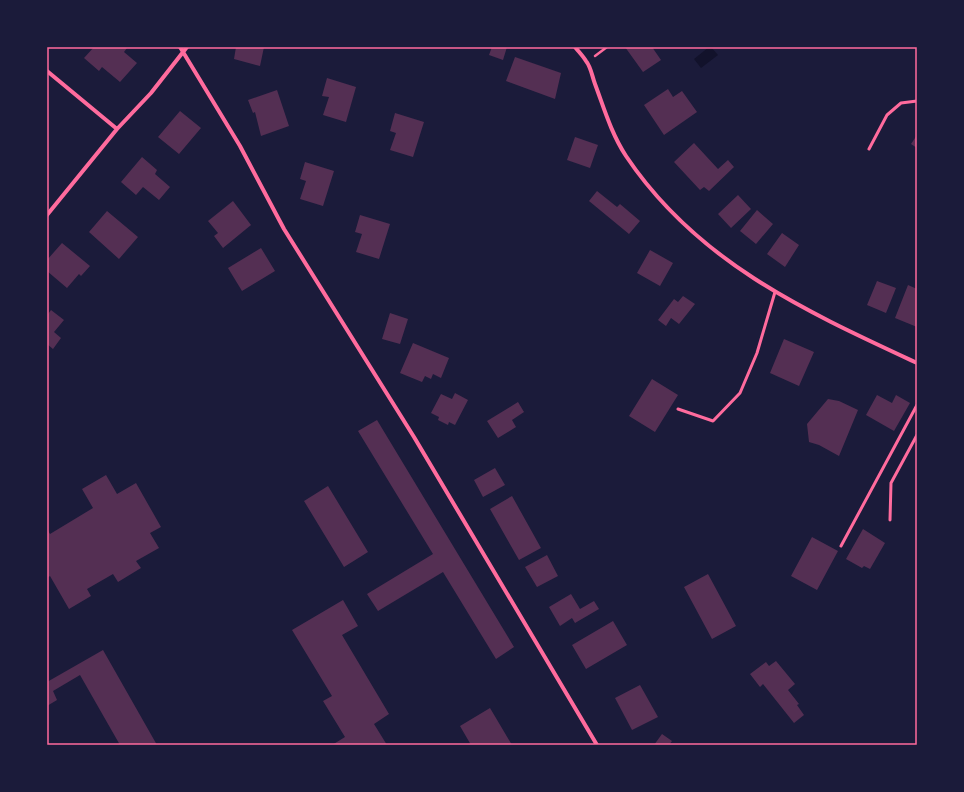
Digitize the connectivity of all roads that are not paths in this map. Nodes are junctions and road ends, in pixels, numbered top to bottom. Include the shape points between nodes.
1 (180, 47) edge
2 (187, 47) edge
3 (575, 47) edge
4 (183, 52) junction
5 (47, 71) edge
6 (917, 101) edge
7 (117, 129) junction
8 (869, 149) dead end
9 (47, 215) edge
10 (774, 292) junction
11 (917, 362) edge
12 (917, 405) edge
13 (678, 409) dead end
14 (917, 435) edge
15 (890, 520) dead end
16 (841, 546) dead end
17 (597, 745) edge

1 - 4 street
2 - 4 street
3 - 10 street via 587,62 611,130 648,186 690,230 716,252
4 - 7 street via 151,93
4 - 17 street via 240,146 284,229 414,437
5 - 7 street
6 - 8 lane via 902,103 887,115
7 - 9 street
10 - 11 street via 849,331
10 - 13 lane via 757,353 740,393 713,421
12 - 16 lane
14 - 15 lane via 891,483

